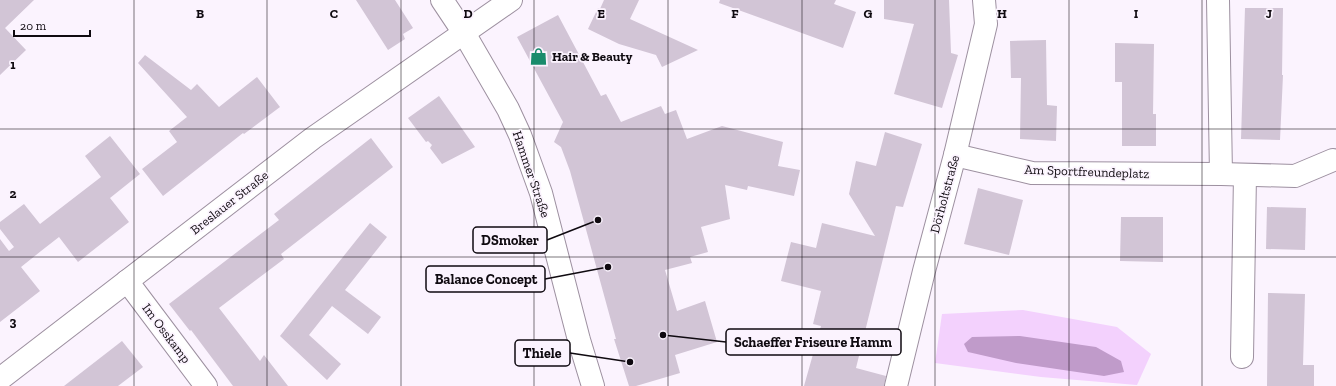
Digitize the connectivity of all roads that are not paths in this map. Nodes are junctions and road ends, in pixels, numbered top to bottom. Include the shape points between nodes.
1 (442, 0) edge
2 (511, 0) edge
3 (984, 0) edge
4 (1218, 0) edge
5 (464, 33) junction
6 (955, 155) junction
7 (1334, 160) dead end
8 (1220, 174) junction
9 (1245, 176) junction
10 (127, 281) junction
11 (1242, 357) dead end
12 (0, 379) edge
13 (206, 386) edge
14 (593, 386) edge
15 (896, 386) edge

1 - 5 street, Hammer Straße
2 - 5 street, Breslauer Straße
3 - 6 street, Dörholtstraße via 986,24
4 - 8 street
5 - 10 street, Breslauer Straße via 313,138
5 - 14 street, Hammer Straße via 520,135 541,193
6 - 8 street, Am Sportfreundeplatz via 1032,173
6 - 15 street, Dörholtstraße
7 - 9 street, Am Sportfreundeplatz via 1295,176
8 - 9 street, Am Sportfreundeplatz
9 - 11 street
10 - 12 street, Breslauer Straße
10 - 13 street, Im Osskamp

